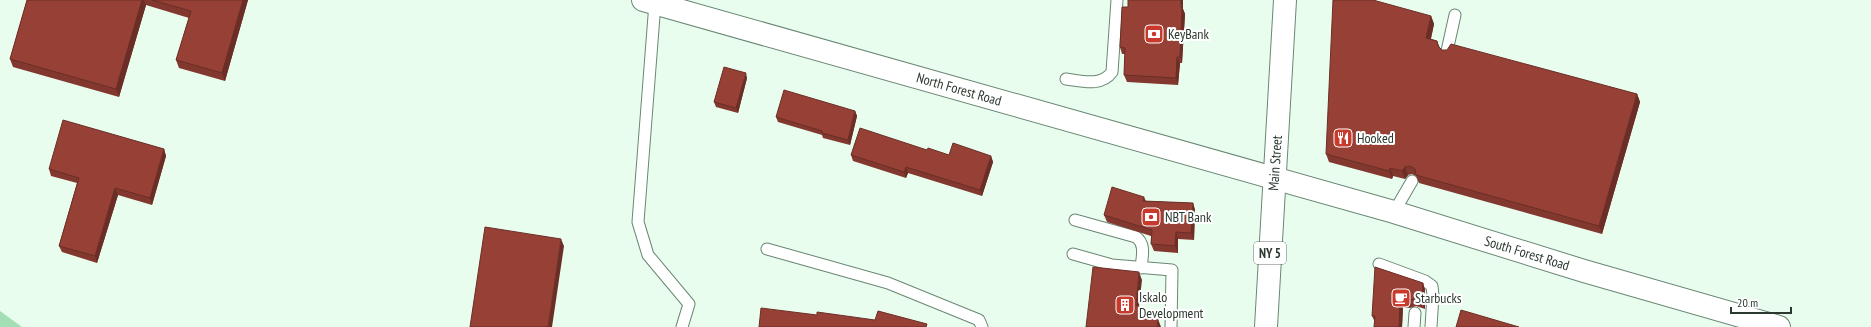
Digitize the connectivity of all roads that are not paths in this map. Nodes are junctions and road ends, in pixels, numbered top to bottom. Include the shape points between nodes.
1 (1117, 0) edge
2 (1285, 0) edge
3 (649, 2) edge
4 (1455, 15) dead end
5 (1447, 50) edge
6 (1066, 79) dead end
7 (1274, 178) junction
8 (1412, 181) edge
9 (1394, 212) junction
10 (1075, 220) dead end
11 (767, 249) dead end
12 (1073, 254) dead end
13 (1379, 264) dead end
14 (1141, 268) junction
15 (1415, 313) edge
16 (682, 327) edge
17 (982, 327) edge
18 (1171, 327) edge
19 (1266, 327) edge
20 (1414, 327) edge
21 (1431, 327) edge
22 (1780, 327) edge

1 - 6 lane via 1112,72 1101,82
2 - 7 street, Main Street / NY 5
3 - 7 street, North Forest Road
3 - 16 lane via 638,222 648,255 689,304
4 - 5 lane
7 - 9 street, South Forest Road
7 - 19 street, Main Street / NY 5
8 - 9 lane
9 - 22 street, South Forest Road via 1584,271
10 - 14 lane via 1136,237 1142,244
11 - 17 lane via 888,283 979,320
12 - 14 lane via 1112,265
13 - 21 lane via 1432,286
14 - 18 lane via 1172,270
15 - 20 lane

